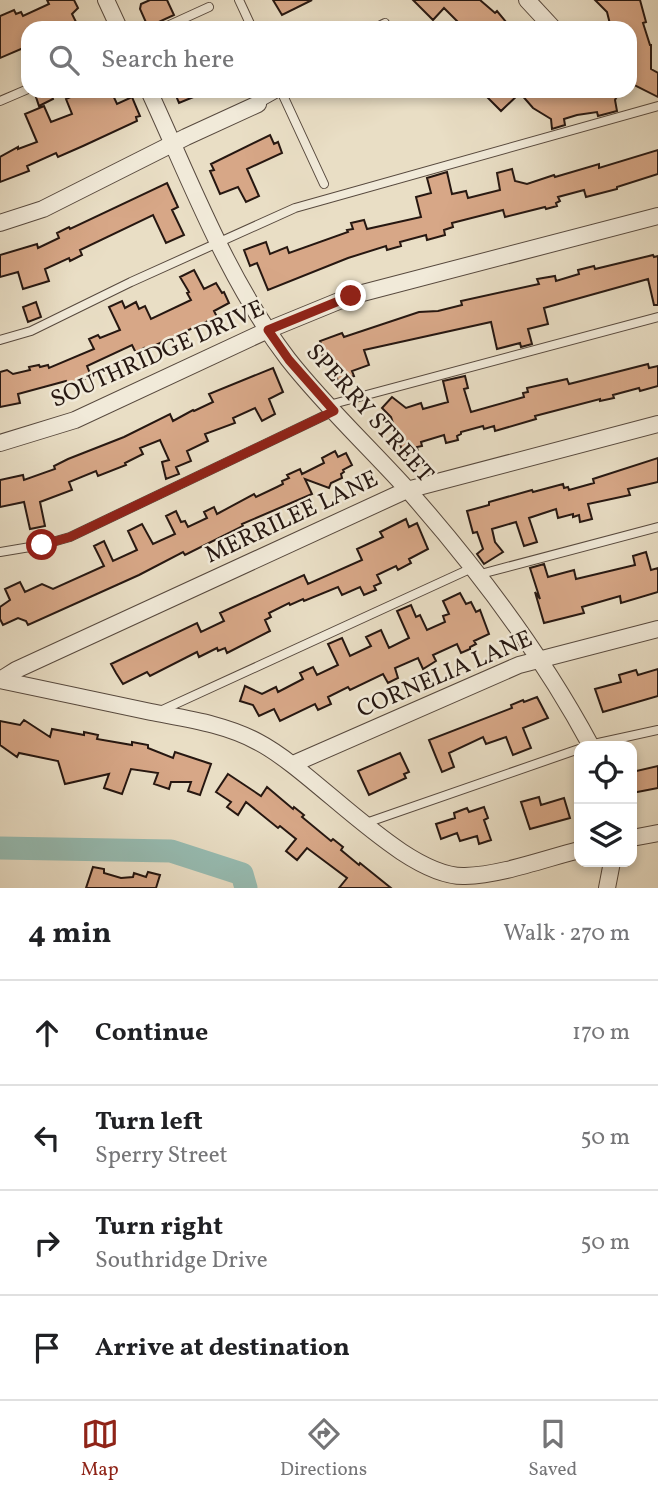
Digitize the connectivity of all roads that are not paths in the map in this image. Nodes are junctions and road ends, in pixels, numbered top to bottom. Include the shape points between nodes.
1 (106, 0) edge
2 (239, 0) edge
3 (527, 0) edge
4 (209, 7) dead end
5 (116, 21) edge
6 (178, 21) edge
7 (249, 21) edge
8 (546, 21) edge
9 (21, 92) edge
10 (152, 98) edge
11 (269, 98) edge
12 (284, 98) edge
13 (0, 101) edge
14 (258, 104) joint
15 (658, 106) edge
16 (173, 143) junction
17 (324, 184) dead end
18 (658, 216) edge
19 (0, 223) edge
20 (218, 242) junction
21 (658, 317) edge
22 (268, 330) junction
23 (0, 340) edge
24 (331, 408) junction
25 (658, 424) edge
26 (0, 443) edge
27 (407, 490) junction
28 (658, 527) edge
29 (0, 552) edge
30 (474, 571) junction
31 (658, 629) edge
32 (541, 659) junction
33 (0, 680) edge
34 (156, 713) junction
35 (658, 730) edge
36 (584, 741) edge
37 (612, 741) edge
38 (574, 751) edge
39 (293, 764) junction
40 (366, 823) junction
41 (658, 833) edge
42 (637, 837) edge
43 (574, 851) edge
44 (611, 867) edge
45 (607, 888) edge

1 - 5 street
2 - 7 lane
3 - 8 street
4 - 6 lane
9 - 13 lane
10 - 16 street, SPERRY STREET
11 - 14 lane
12 - 17 lane
14 - 16 street
15 - 20 lane via 306,204
16 - 19 street via 43,209
16 - 20 street, SPERRY STREET
18 - 22 street, SOUTHRIDGE DRIVE via 351,296
20 - 22 street, SPERRY STREET
20 - 23 lane via 31,331
21 - 24 lane
22 - 24 street, SPERRY STREET
22 - 26 street, SOUTHRIDGE DRIVE via 75,420
24 - 27 street, SPERRY STREET
24 - 29 lane via 70,537
25 - 27 street, MERRILEE LANE
27 - 30 street, SPERRY STREET
27 - 33 street, MERRILEE LANE
28 - 30 lane
30 - 32 street, SPERRY STREET
30 - 34 lane
31 - 32 street, CORNELIA LANE
32 - 36 street, SPERRY STREET
32 - 39 street, CORNELIA LANE
33 - 34 street
34 - 39 street via 212,724 258,741
35 - 37 lane
38 - 40 lane
39 - 40 street
40 - 43 street via 420,864 463,876
41 - 42 street
44 - 45 street

